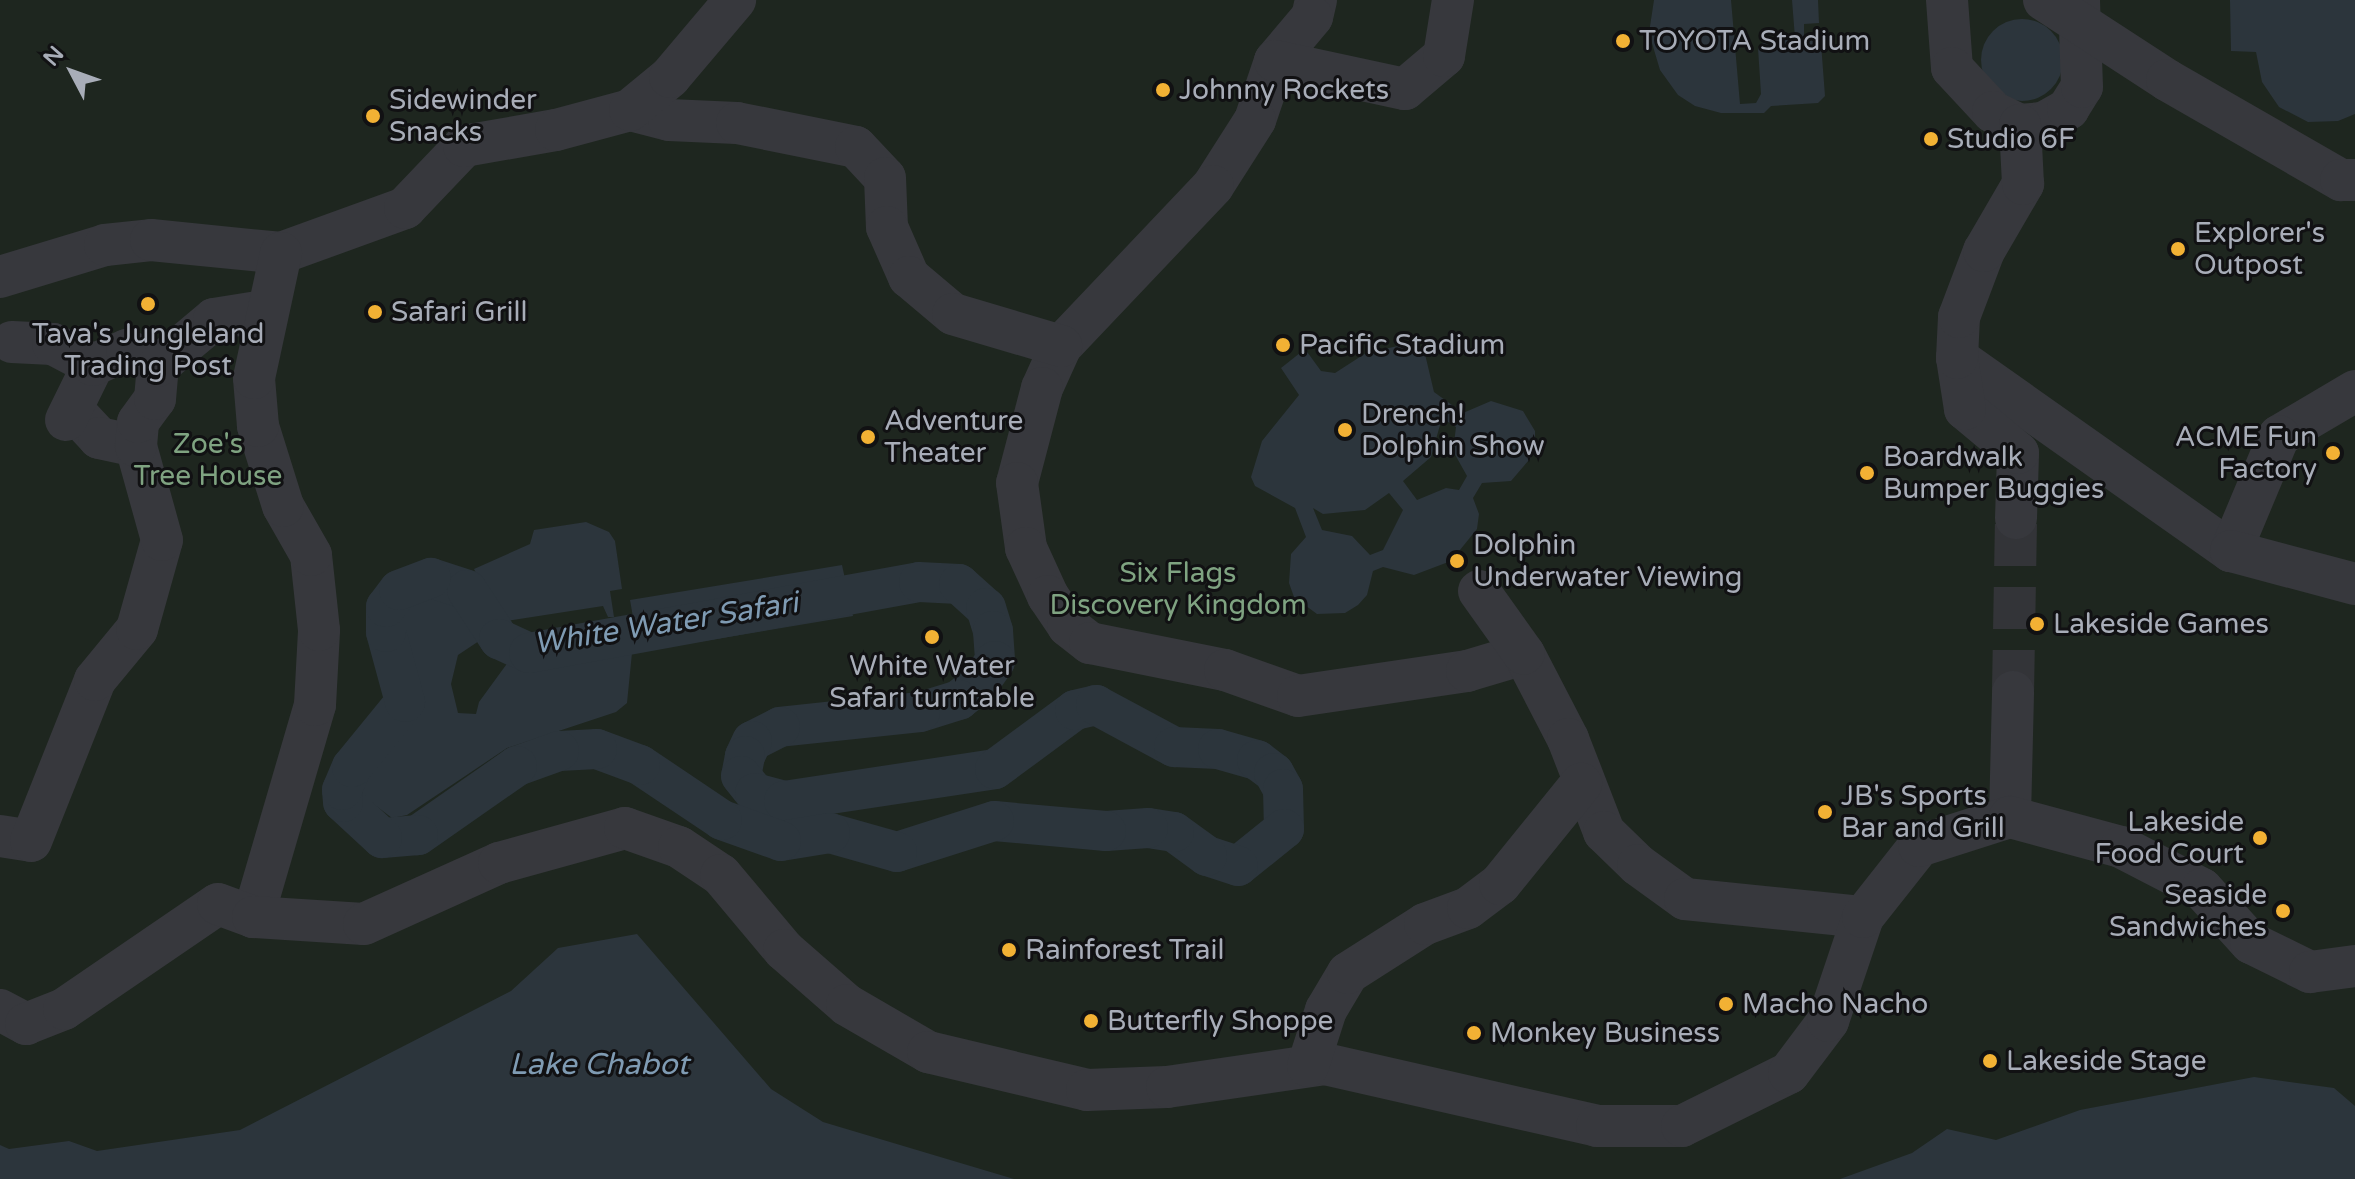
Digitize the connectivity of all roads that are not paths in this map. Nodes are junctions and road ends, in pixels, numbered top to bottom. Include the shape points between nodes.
1 (735, 0) edge
2 (1316, 0) edge
3 (1453, 0) edge
4 (1947, 0) edge
5 (2044, 0) edge
6 (2080, 11) edge
7 (1275, 61) junction
8 (630, 110) junction
9 (2020, 125) junction
10 (2355, 180) edge
11 (281, 253) junction
12 (0, 277) edge
13 (264, 311) junction
14 (12, 342) dead end
15 (1061, 346) junction
16 (1957, 358) junction
17 (93, 365) junction
18 (158, 366) junction
19 (2355, 391) edge
20 (136, 446) junction
21 (2016, 518) tunnel mouth
22 (2231, 551) junction
23 (2355, 584) edge
24 (1479, 591) dead end
25 (1524, 654) junction
26 (2013, 692) tunnel mouth
27 (1581, 784) junction
28 (2010, 817) junction
29 (0, 836) edge
30 (253, 917) junction
31 (1863, 917) junction
32 (2355, 966) edge
33 (0, 1010) edge
34 (1308, 1066) junction

1 - 8 street via 670,77
2 - 7 street via 1312,17
3 - 7 street via 1444,56 1405,89
4 - 9 street via 1952,68 1993,112
5 - 6 street
6 - 9 street via 2082,87 2068,109 2043,123
6 - 10 street via 2167,80 2341,180
7 - 15 street via 1255,120 1213,186
8 - 11 street via 464,146 405,208
8 - 15 street via 669,120 737,123 856,147 885,178 887,227 909,277 953,314
9 - 16 street via 2023,184 1984,251 1959,317
11 - 12 street via 151,240 105,245
11 - 13 street
13 - 18 street via 214,319
13 - 30 street via 254,378 258,426 283,506 311,555 319,630 315,705
14 - 17 street via 53,344
15 - 25 street via 1038,401 1017,483 1031,560 1068,626 1090,643 1225,670 1298,696 1467,671
16 - 21 street via 1965,409 2018,453
16 - 22 street
17 - 18 street via 127,350
17 - 20 street via 69,415 88,432
18 - 20 street via 155,399 138,422
19 - 22 street via 2279,436
20 - 29 street via 162,540 137,629 95,680 31,841
22 - 23 street
24 - 25 street
25 - 27 street via 1568,739
26 - 28 street
27 - 31 street via 1604,832 1685,899
27 - 34 street via 1500,884 1468,908 1425,924 1348,973 1326,1010
28 - 31 street via 1919,846
28 - 32 street via 2121,847 2202,889 2251,943 2310,972
30 - 33 street via 218,904 64,1009 26,1024
30 - 34 street via 364,924 499,863 625,828 679,847 721,875 784,950 847,1005 928,1052 1087,1090 1167,1087
31 - 34 street via 1828,1021 1789,1073 1682,1126 1597,1126 1325,1064

